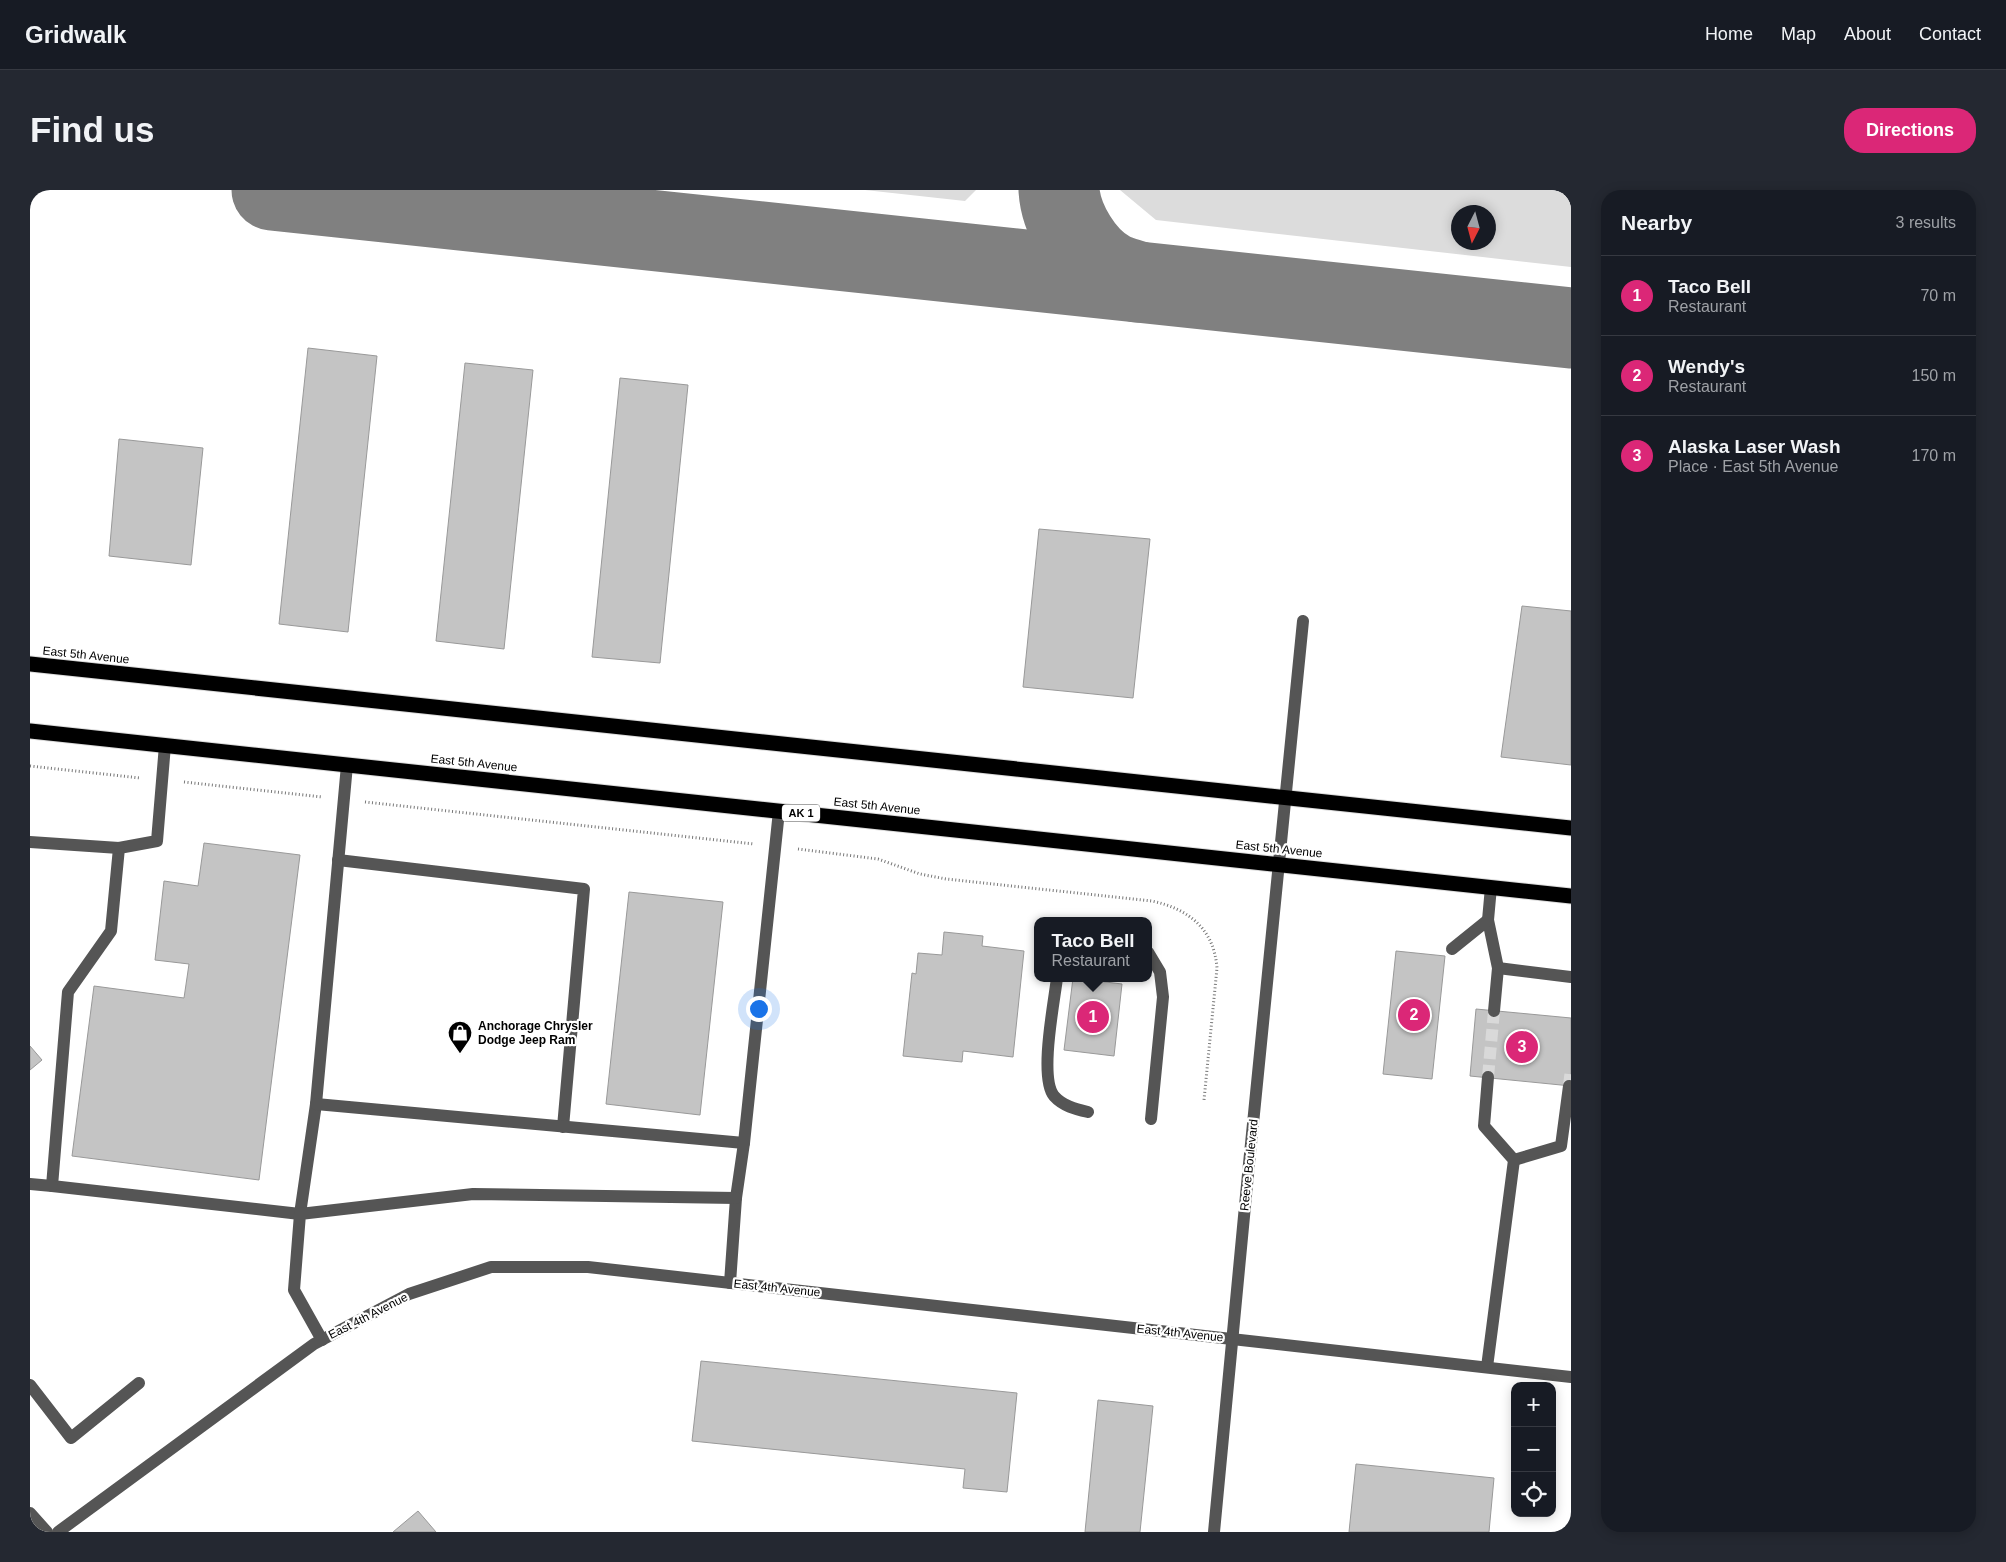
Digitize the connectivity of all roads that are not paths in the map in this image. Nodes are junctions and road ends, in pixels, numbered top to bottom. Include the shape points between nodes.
1 (1303, 621) dead end
2 (30, 664) edge
3 (30, 730) edge
4 (164, 745) junction
5 (347, 765) junction
6 (1286, 799) junction
7 (780, 811) junction
8 (1571, 828) edge
9 (30, 842) edge
10 (118, 848) junction
11 (338, 860) junction
12 (1280, 864) junction
13 (1491, 887) junction
14 (1571, 896) edge
15 (1488, 920) junction
16 (1452, 948) dead end
17 (1152, 959) edge
18 (1498, 968) junction
19 (1571, 977) edge
20 (1057, 982) edge
21 (1494, 1011) tunnel mouth
22 (1488, 1077) tunnel mouth
23 (1569, 1086) dead end
24 (316, 1104) junction
25 (1088, 1112) dead end
26 (1151, 1119) dead end
27 (563, 1127) junction
28 (744, 1143) junction
29 (1514, 1160) junction
30 (30, 1184) edge
31 (52, 1186) junction
32 (736, 1198) junction
33 (300, 1214) junction
34 (730, 1283) junction
35 (1232, 1338) junction
36 (322, 1340) junction
37 (1487, 1367) junction
38 (1571, 1377) edge
39 (139, 1384) dead end
40 (30, 1385) edge
41 (30, 1513) edge
42 (47, 1532) edge
43 (58, 1532) edge
44 (1214, 1532) edge

1 - 6 street, Reeve Boulevard
2 - 6 highway, East 5th Avenue
3 - 4 highway, East 5th Avenue / AK 1
4 - 5 highway, East 5th Avenue / AK 1
4 - 10 street via 157,841
5 - 7 highway, East 5th Avenue / AK 1
5 - 11 street
6 - 8 highway, East 5th Avenue
6 - 12 street, Reeve Boulevard
7 - 12 highway, East 5th Avenue / AK 1
7 - 28 street
9 - 10 street
10 - 31 street via 110,932 68,992
11 - 24 street
11 - 27 street via 584,889
12 - 13 highway, East 5th Avenue / AK 1
12 - 35 street, Reeve Boulevard
13 - 14 highway, East 5th Avenue / AK 1
13 - 15 street
15 - 16 street
15 - 18 street
17 - 26 street via 1160,972 1163,996
18 - 19 street
18 - 21 street
20 - 25 street via 1047,1077 1053,1095 1060,1101 1068,1107
22 - 29 street via 1484,1126
23 - 29 street via 1562,1146
24 - 27 street
24 - 33 street
27 - 28 street
28 - 32 street
29 - 37 street
30 - 31 street
31 - 33 street
32 - 33 street via 473,1194
32 - 34 street
33 - 36 street via 294,1290
34 - 35 street, East 4th Avenue
34 - 36 street, East 4th Avenue via 588,1267 491,1267 409,1294
35 - 37 street, East 4th Avenue
35 - 44 street, Reeve Boulevard
36 - 43 street, East 4th Avenue
37 - 38 street, East 4th Avenue
39 - 40 street via 72,1438
41 - 42 street

